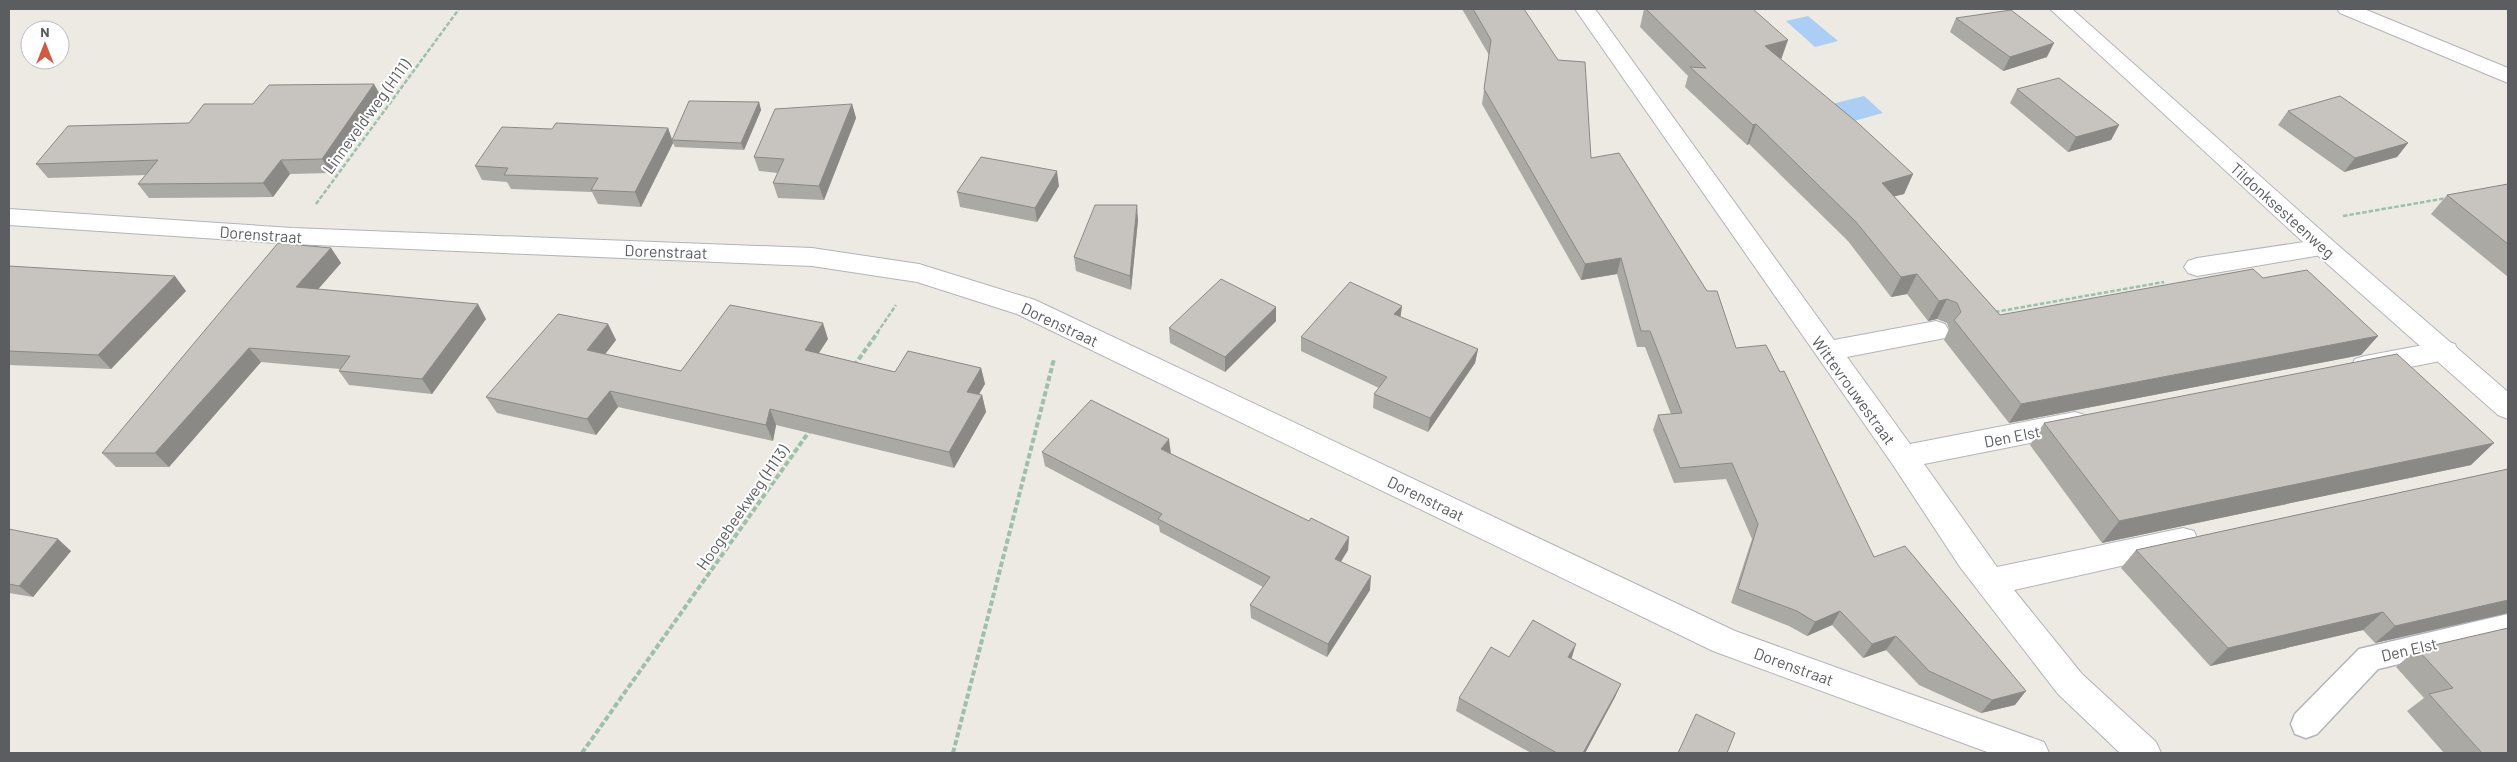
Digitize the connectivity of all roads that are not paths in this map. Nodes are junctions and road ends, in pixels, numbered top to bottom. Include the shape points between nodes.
1 (1585, 9) edge
2 (2060, 9) edge
3 (2347, 9) edge
4 (2508, 76) edge
5 (9, 217) edge
6 (2324, 247) junction
7 (2197, 267) road end
8 (1936, 331) dead end
9 (1826, 351) junction
10 (2444, 351) junction
11 (2338, 372) edge
12 (2508, 408) edge
13 (2096, 419) edge
14 (1903, 457) junction
15 (2210, 534) edge
16 (1989, 582) junction
17 (2508, 626) edge
18 (2306, 724) dead end
19 (2032, 753) edge
20 (2144, 753) edge

1 - 9 street, Wittevrouwestraat
2 - 6 street, Tildonksesteenweg
3 - 4 street
5 - 19 street, Dorenstraat via 292,236 812,257 919,272 1026,307 1724,641
6 - 7 street
6 - 10 street, Tildonksesteenweg
8 - 9 street
9 - 14 street, Wittevrouwestraat
10 - 11 street
10 - 12 street, Tildonksesteenweg
13 - 14 street, Den Elst
14 - 16 street, Wittevrouwestraat
15 - 16 street
16 - 20 street, Wittevrouwestraat via 2070,684
17 - 18 lane, Den Elst via 2369,658

